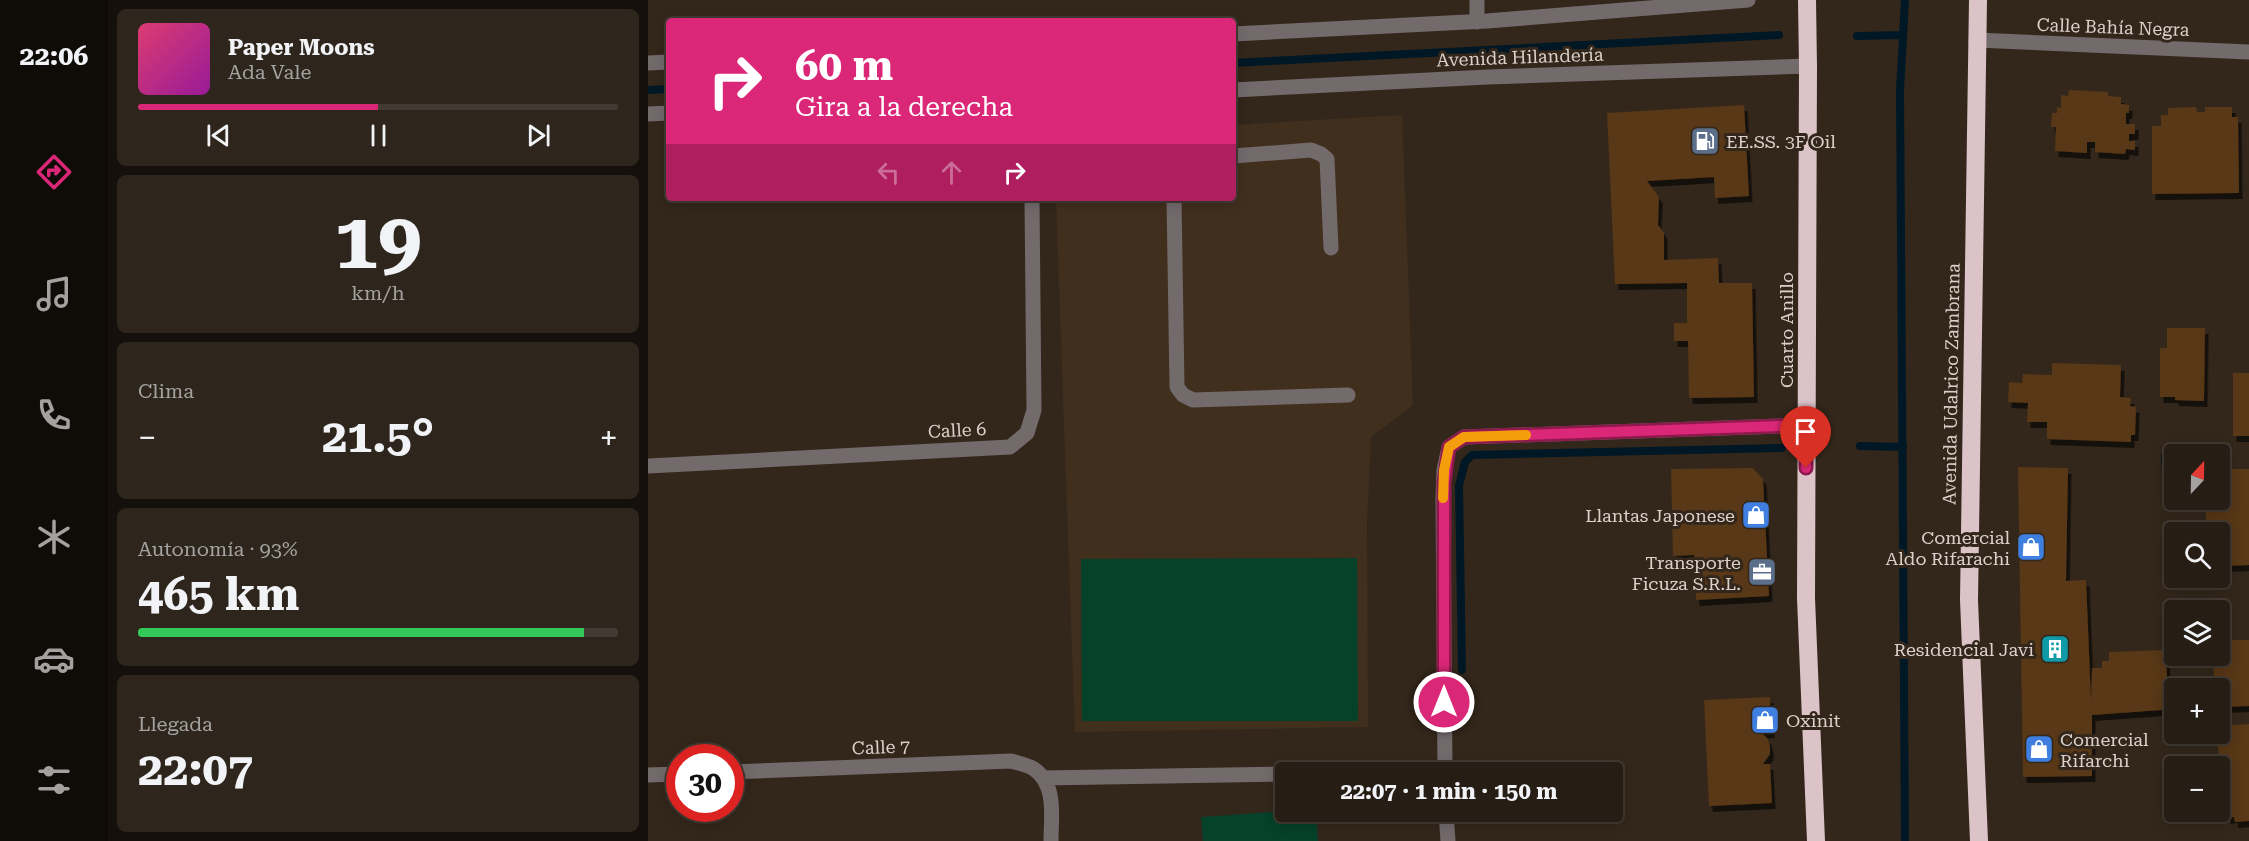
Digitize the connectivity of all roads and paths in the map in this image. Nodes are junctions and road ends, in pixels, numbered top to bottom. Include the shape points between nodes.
1 (1477, 0) edge
2 (1748, 0) edge
3 (1807, 0) edge
4 (1978, 0) edge
5 (1476, 22) junction
6 (1236, 34) edge
7 (1976, 40) junction
8 (2249, 52) edge
9 (666, 62) edge
10 (648, 63) edge
11 (1808, 66) junction
12 (1236, 90) edge
13 (666, 113) edge
14 (648, 114) edge
15 (1236, 156) edge
16 (1032, 201) edge
17 (1173, 201) edge
18 (1331, 248) dead end
19 (1348, 395) dead end
20 (1806, 425) junction
21 (648, 466) edge
22 (1445, 762) edge
23 (744, 771) edge
24 (1038, 773) junction
25 (666, 774) edge
26 (1275, 774) edge
27 (648, 775) edge
28 (1447, 822) edge
29 (1051, 841) edge
30 (1448, 841) edge
31 (1816, 841) edge
32 (1978, 841) edge

1 - 5 street
2 - 5 street, Avenida Hilandería
3 - 11 highway, Cuarto Anillo
4 - 7 highway, Avenida Udalrico Zambrana
5 - 6 street, Avenida Hilandería
7 - 8 street, Calle Bahía Negra
7 - 32 highway, Avenida Udalrico Zambrana via 1969,600
9 - 10 street
11 - 12 street, Avenida Hilandería
11 - 20 highway, Cuarto Anillo
13 - 14 street
15 - 18 street via 1311,150 1327,159
16 - 21 street, Calle 6 via 1034,410 1027,432 1010,447
17 - 19 street via 1177,387 1183,394 1193,400
20 - 22 street via 1464,437 1449,447 1443,497
20 - 31 highway, Cuarto Anillo via 1806,598
23 - 24 street, Calle 7 via 1011,761
24 - 26 street, Calle 7
24 - 29 street via 1050,791
25 - 27 street
28 - 30 street

